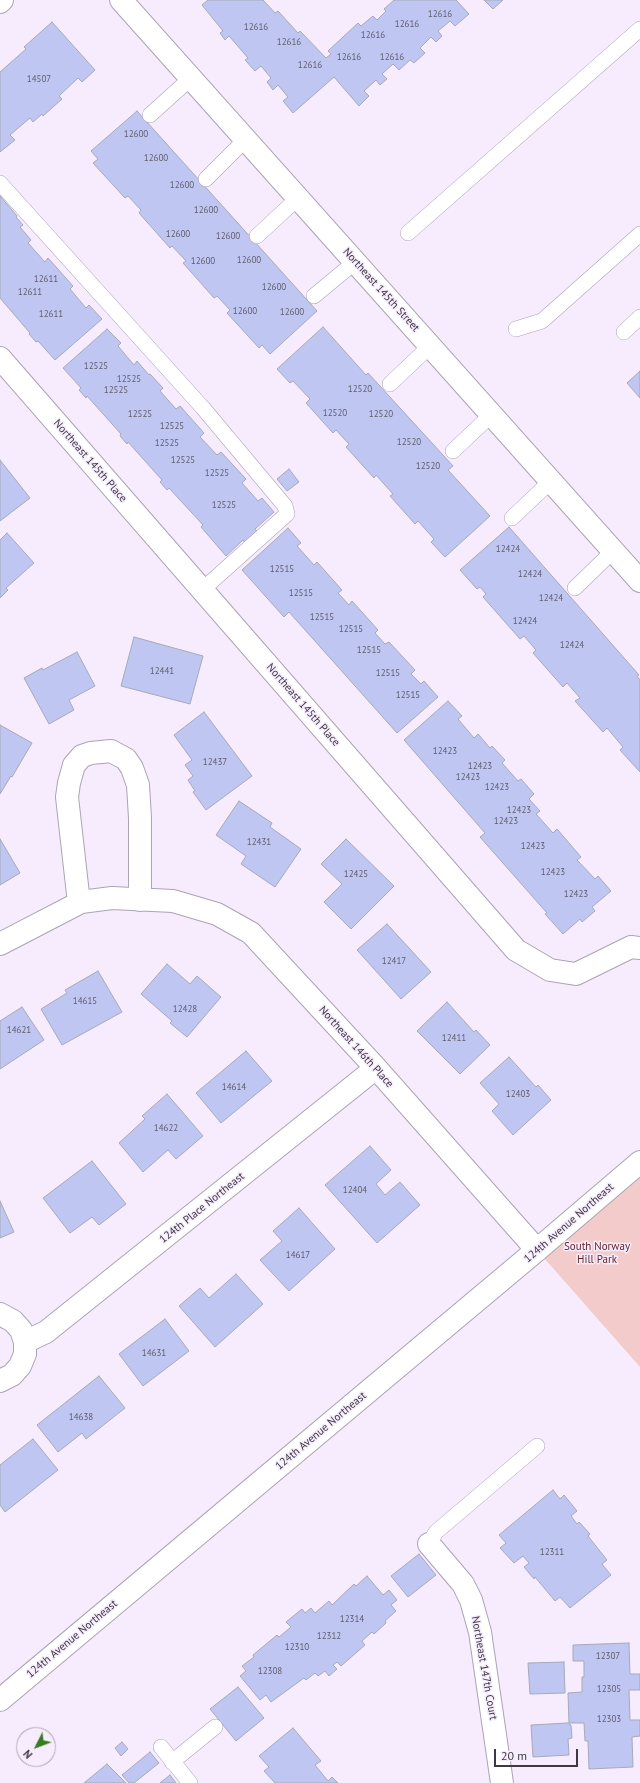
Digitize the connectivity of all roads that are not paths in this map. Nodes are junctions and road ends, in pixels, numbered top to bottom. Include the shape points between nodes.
1 (121, 0) edge
2 (640, 29) edge
3 (191, 78) junction
4 (150, 114) dead end
5 (246, 139) junction
6 (206, 179) dead end
7 (0, 183) edge
8 (298, 198) junction
9 (408, 233) dead end
10 (640, 234) edge
11 (257, 236) dead end
12 (355, 262) junction
13 (314, 296) dead end
14 (640, 317) edge
15 (516, 329) dead end
16 (624, 332) dead end
17 (430, 346) junction
18 (0, 358) edge
19 (390, 384) dead end
20 (492, 415) junction
21 (453, 451) dead end
22 (551, 481) junction
23 (512, 518) dead end
24 (613, 551) junction
25 (640, 581) edge
26 (575, 588) dead end
27 (202, 590) junction
28 (140, 900) junction
29 (79, 903) junction
30 (0, 944) edge
31 (640, 948) edge
32 (376, 1068) junction
33 (640, 1162) edge
34 (537, 1250) junction
35 (0, 1314) edge
36 (25, 1342) junction
37 (0, 1381) edge
38 (537, 1446) dead end
39 (429, 1544) joint
40 (0, 1700) edge
41 (215, 1726) dead end
42 (161, 1747) dead end
43 (172, 1762) junction
44 (190, 1783) edge
45 (502, 1783) edge

1 - 3 street, Northeast 145th Street
2 - 9 lane
3 - 4 lane
3 - 5 street, Northeast 145th Street
5 - 6 lane
5 - 8 street, Northeast 145th Street
7 - 27 lane via 203,408 285,506 287,514
8 - 11 lane
8 - 12 street, Northeast 145th Street
10 - 15 lane via 542,321
12 - 13 lane
12 - 17 street, Northeast 145th Street
14 - 16 lane
17 - 19 lane
17 - 20 street, Northeast 145th Street
18 - 27 street, Northeast 145th Place
20 - 21 lane
20 - 22 street, Northeast 145th Street
22 - 23 lane
22 - 24 street, Northeast 145th Street
24 - 25 street, Northeast 145th Street
24 - 26 lane
27 - 31 street, Northeast 145th Place via 516,950 550,970 576,974 631,947
28 - 29 street, Northeast 146th Place via 112,898
28 - 29 street via 138,785 126,759 110,751 82,756 74,765 69,783 67,797
28 - 32 street, Northeast 146th Place via 173,901 217,914 251,934
29 - 30 street, Northeast 146th Place
32 - 34 street, Northeast 146th Place
32 - 36 street, 124th Place Northeast via 46,1332
33 - 34 street, 124th Avenue Northeast
34 - 40 street, 124th Avenue Northeast
35 - 36 street via 13,1321 21,1330
36 - 37 street via 25,1354 20,1366 12,1375
38 - 39 lane via 436,1532
39 - 45 street, Northeast 147th Court via 463,1584 471,1600 480,1632
41 - 43 lane
42 - 43 lane
43 - 44 lane

